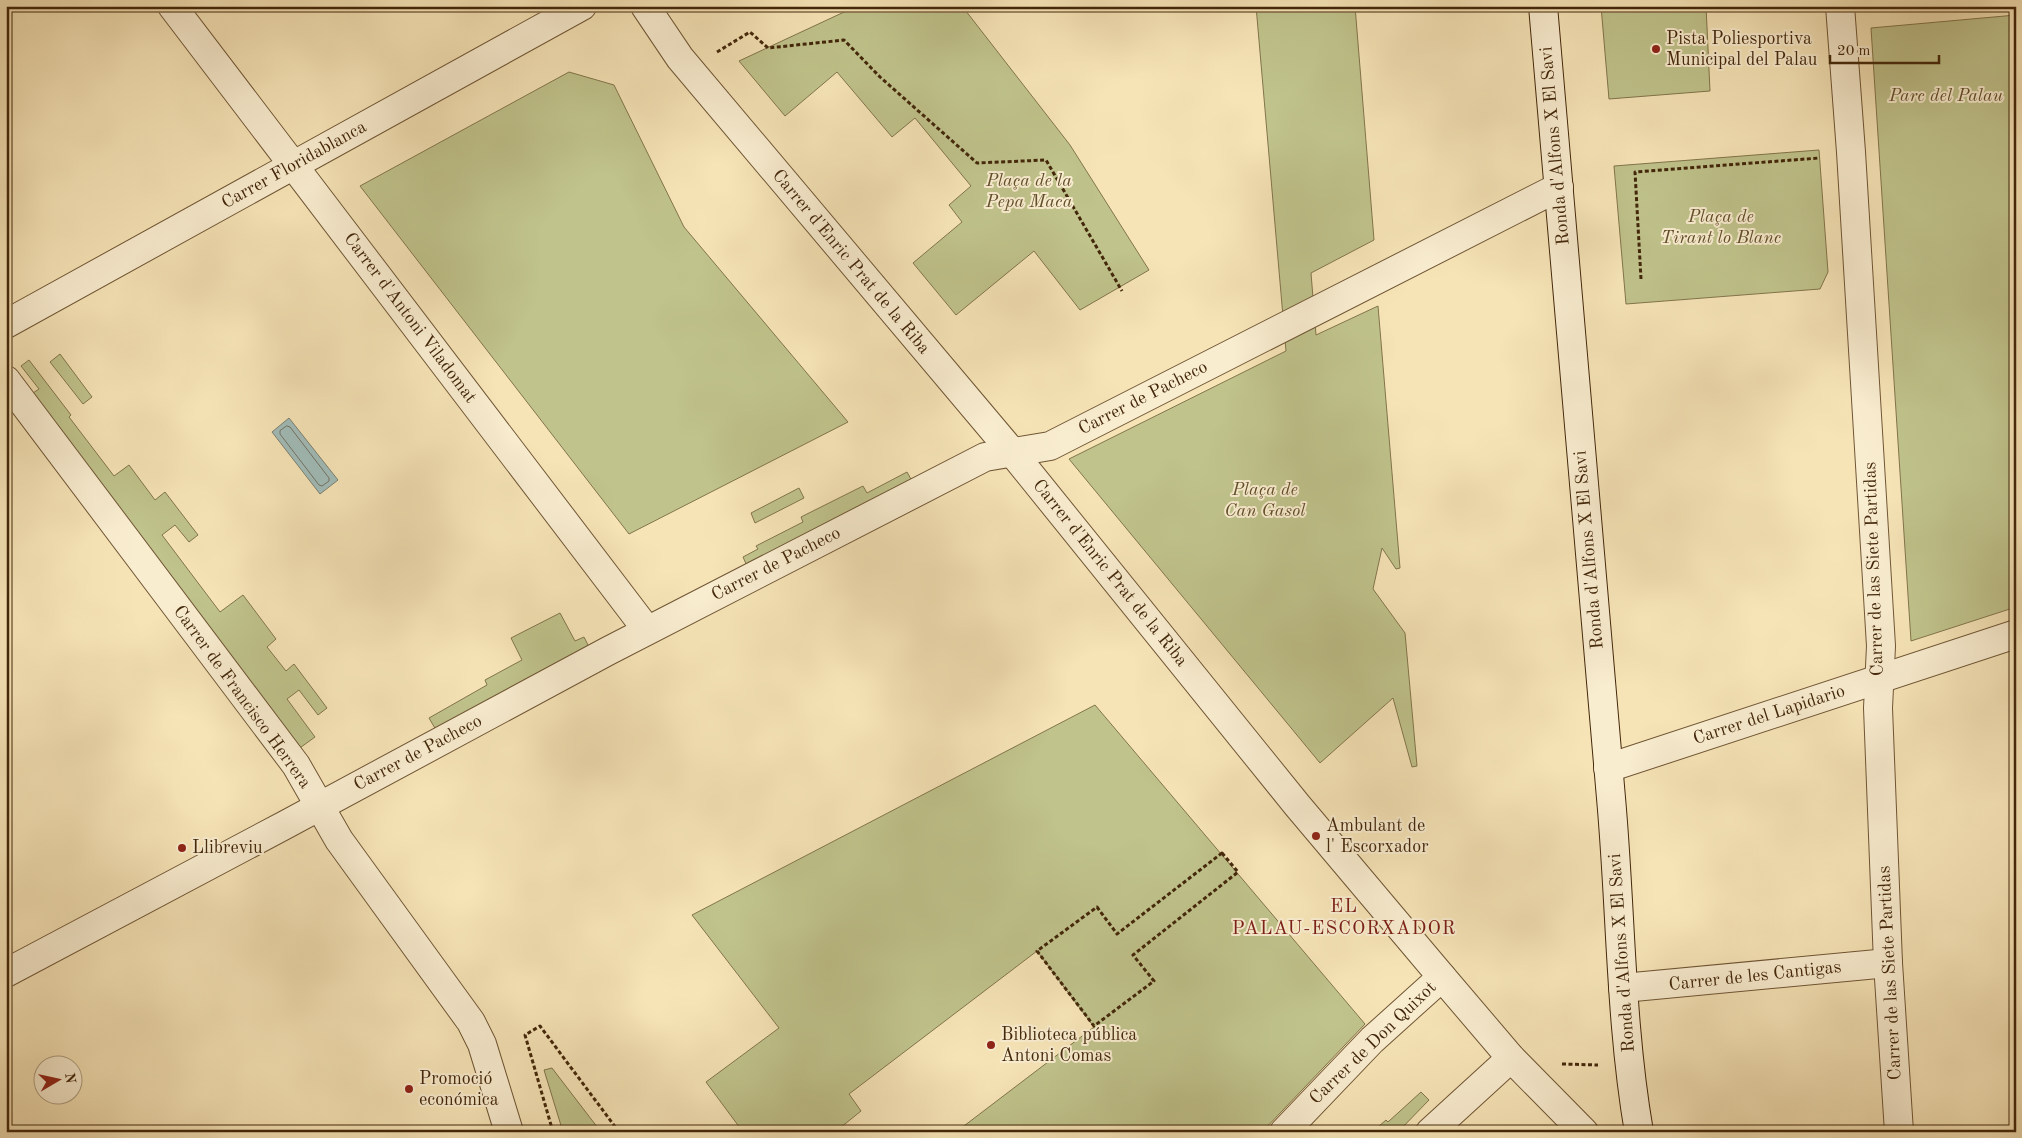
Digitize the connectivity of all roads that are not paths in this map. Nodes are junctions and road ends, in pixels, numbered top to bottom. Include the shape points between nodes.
1 (172, 6) edge
2 (582, 6) edge
3 (645, 6) edge
4 (1543, 6) edge
5 (1840, 6) edge
6 (293, 166) junction
7 (1558, 187) junction
8 (6, 324) edge
9 (6, 380) edge
10 (1012, 452) junction
11 (647, 630) junction
12 (2016, 634) edge
13 (1879, 678) junction
14 (1608, 768) junction
15 (319, 806) junction
16 (1888, 963) junction
17 (6, 973) edge
18 (1442, 977) junction
19 (1623, 988) junction
20 (1511, 1058) junction
21 (1632, 1094) junction
22 (509, 1132) edge
23 (1284, 1132) edge
24 (1430, 1132) edge
25 (1584, 1132) edge
26 (1639, 1132) edge
27 (1655, 1132) edge
28 (1899, 1132) edge

1 - 6 street, Carrer d'Antoni Viladomat
2 - 6 street, Carrer Floridablanca
3 - 10 street, Carrer d'Enric Prat de la Riba via 680,58
4 - 7 street, Ronda d'Alfons X El Savi
5 - 13 street, Carrer de las Siete Partidas via 1880,636
6 - 8 street, Carrer Floridablanca
6 - 11 street, Carrer d'Antoni Viladomat
7 - 10 street, Carrer de Pacheco via 1050,446
7 - 14 street, Ronda d'Alfons X El Savi
9 - 15 street, Carrer de Francisco Herrera via 296,765
10 - 11 street, Carrer de Pacheco via 985,457
10 - 18 street, Carrer d'Enric Prat de la Riba via 1297,805
11 - 15 street, Carrer de Pacheco
12 - 13 street, Carrer del Lapidario
13 - 14 street, Carrer del Lapidario
13 - 16 street, Carrer de las Siete Partidas
14 - 19 street, Ronda d'Alfons X El Savi
15 - 17 street, Carrer de Pacheco
15 - 22 street, Carrer de Francisco Herrera via 339,840 471,1022 482,1044
16 - 19 street, Carrer de les Cantigas
16 - 28 street, Carrer de las Siete Partidas
18 - 20 street, Carrer d'Enric Prat de la Riba
18 - 23 street, Carrer de Don Quixot via 1372,1040
19 - 21 street, Ronda d'Alfons X El Savi
20 - 24 street
20 - 25 street, Carrer d'Enric Prat de la Riba
21 - 26 street, Ronda d'Alfons X El Savi
21 - 27 street

